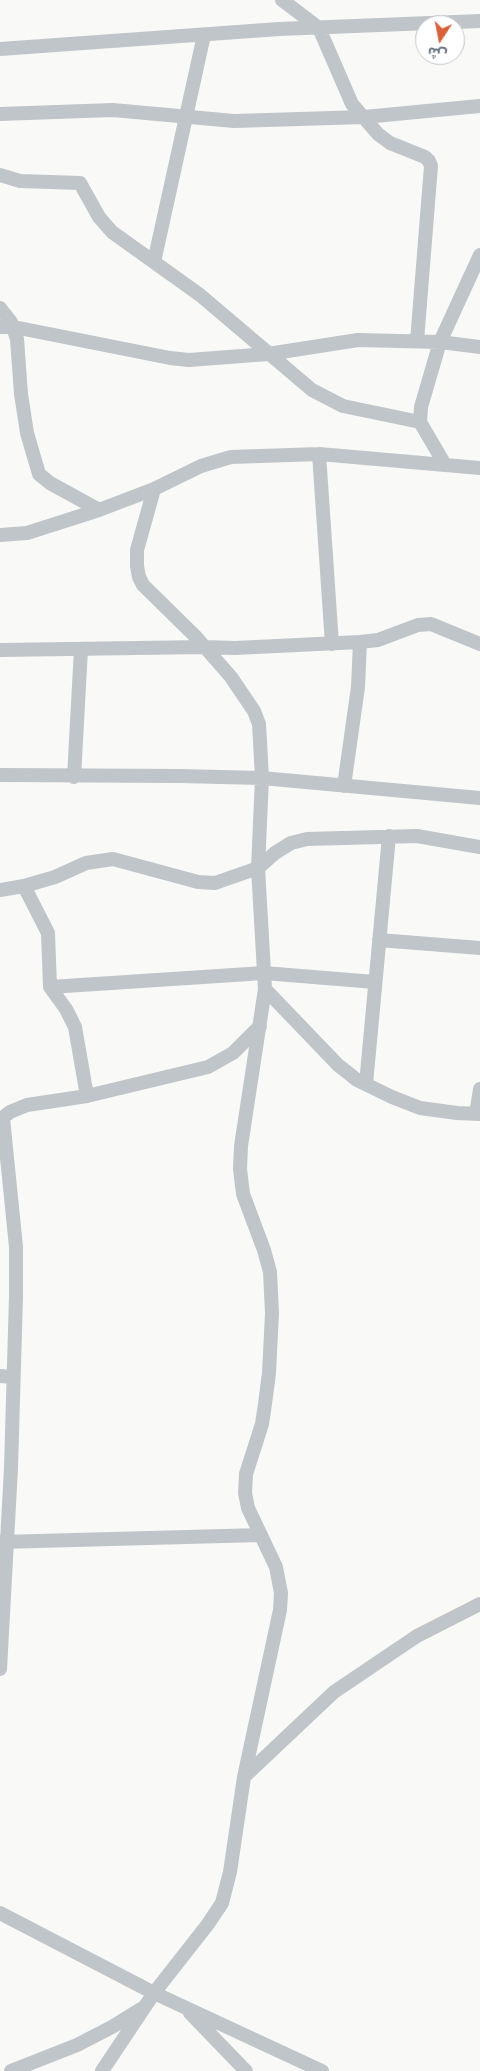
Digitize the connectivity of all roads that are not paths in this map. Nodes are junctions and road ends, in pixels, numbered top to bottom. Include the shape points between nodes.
1 (282, 0) edge
2 (480, 22) edge
3 (319, 28) junction
4 (204, 35) junction
5 (0, 50) edge
6 (480, 106) edge
7 (0, 114) edge
8 (186, 116) junction
9 (364, 117) junction
10 (0, 174) edge
11 (480, 255) edge
12 (154, 262) junction
13 (0, 308) edge
14 (7, 327) edge
15 (417, 341) junction
16 (440, 342) junction
17 (480, 347) edge
18 (268, 354) junction
19 (420, 422) junction
20 (319, 454) junction
21 (444, 463) junction
22 (480, 468) edge
23 (154, 489) junction
24 (99, 510) junction
25 (0, 535) edge
26 (360, 642) junction
27 (332, 644) junction
28 (480, 644) edge
29 (205, 647) junction
30 (81, 649) junction
31 (0, 650) edge
32 (0, 775) edge
33 (74, 777) junction
34 (262, 778) junction
35 (344, 786) junction
36 (480, 798) edge
37 (389, 836) junction
38 (480, 847) edge
39 (258, 868) junction
40 (24, 886) junction
41 (0, 890) edge
42 (379, 940) junction
43 (480, 948) edge
44 (264, 974) junction
45 (376, 982) junction
46 (50, 988) junction
47 (265, 989) junction
48 (260, 1026) junction
49 (366, 1084) junction
50 (480, 1089) edge
51 (86, 1096) junction
52 (478, 1114) edge
53 (1, 1119) edge
54 (7, 1376) edge
55 (6, 1468) edge
56 (261, 1535) junction
57 (3, 1542) edge
58 (480, 1604) edge
59 (0, 1669) edge
60 (244, 1777) junction
61 (0, 1913) edge
62 (154, 1993) junction
63 (145, 2007) junction
64 (184, 2007) junction
65 (11, 2071) edge
66 (102, 2071) edge
67 (246, 2071) edge
68 (322, 2071) edge

1 - 3 street
2 - 3 street
3 - 4 street
3 - 9 street via 352,104
4 - 5 street
4 - 8 street
6 - 9 street
7 - 8 street via 113,110
8 - 9 street via 234,121
8 - 12 street
9 - 15 street via 384,139 425,157 431,166
10 - 12 street via 20,181 80,183 104,225
11 - 16 street
12 - 18 street via 200,295
13 - 14 street
14 - 18 street via 189,360
14 - 24 street via 17,339 27,433 38,474
15 - 16 street
15 - 18 street via 358,340
16 - 17 street
16 - 19 street via 421,407
18 - 19 street via 312,390 333,402
19 - 21 street
20 - 21 street
20 - 23 street via 216,460
20 - 27 street
21 - 22 street
23 - 24 street
23 - 29 street via 137,550 139,577 155,598
24 - 25 street via 27,533
26 - 27 street
26 - 28 street via 431,624
26 - 35 street via 358,687
27 - 29 street
29 - 30 street
29 - 34 street via 231,677 257,717
30 - 31 street
30 - 33 street
32 - 33 street
33 - 34 street
34 - 35 street
34 - 39 street
35 - 36 street
37 - 38 street via 432,837
37 - 39 street via 307,839 291,843
37 - 42 street
39 - 40 street via 215,883 198,882 114,859 86,863 56,877
39 - 44 street
40 - 41 street
40 - 46 street via 48,932
42 - 43 street
42 - 45 street
44 - 45 street
44 - 46 street
44 - 47 street
45 - 49 street
46 - 51 street via 75,1027
47 - 48 street
47 - 49 street via 338,1065
48 - 51 street via 233,1052 208,1067
48 - 56 street via 240,1169 243,1194 264,1250 272,1287 269,1373 262,1424 246,1474 245,1493 248,1508
49 - 52 street via 420,1108
50 - 52 street
51 - 53 street via 27,1105
53 - 54 street via 16,1246
54 - 55 street
55 - 57 street
56 - 57 street
56 - 60 street via 276,1567 281,1593 280,1610
57 - 59 street
58 - 60 street via 417,1636 334,1692
60 - 62 street via 230,1872 222,1903
61 - 62 street
62 - 63 street
62 - 64 street
63 - 65 street via 76,2045
63 - 66 street
64 - 67 street
64 - 68 street

